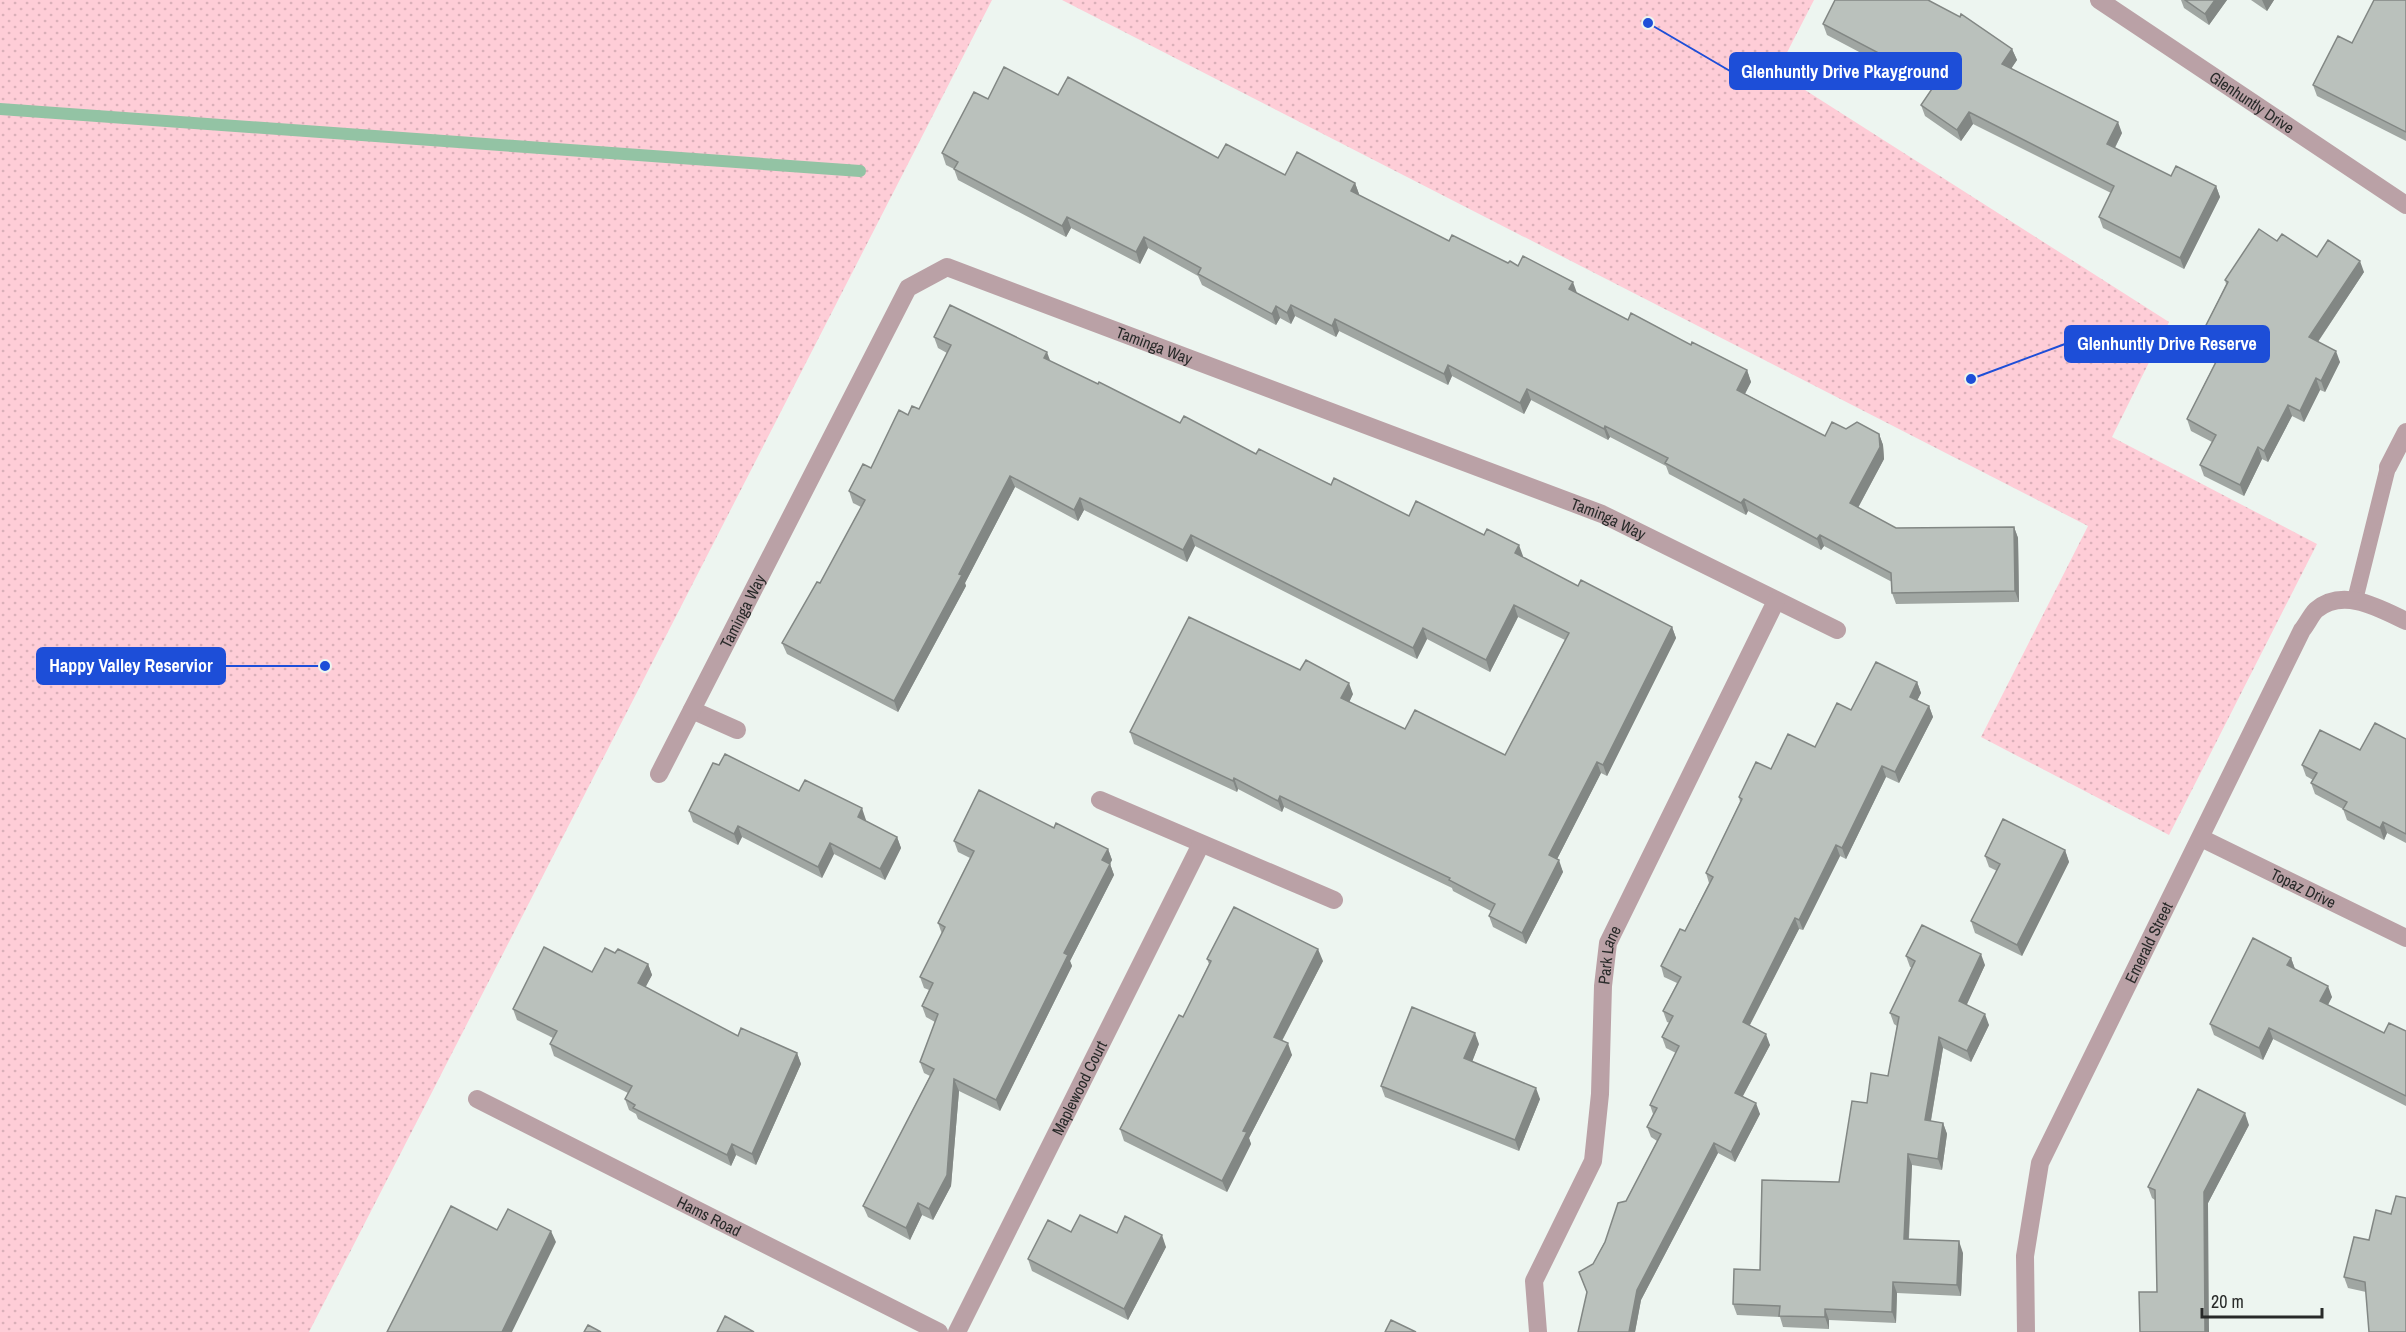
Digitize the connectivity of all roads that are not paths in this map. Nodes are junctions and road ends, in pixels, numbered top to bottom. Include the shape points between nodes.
1 (2099, 0) edge
2 (2406, 206) edge
3 (2406, 432) edge
4 (2388, 467) joint
5 (2355, 600) junction
6 (1776, 601) junction
7 (2406, 621) edge
8 (1837, 630) dead end
9 (692, 710) junction
10 (737, 730) dead end
11 (659, 774) dead end
12 (1100, 800) dead end
13 (2201, 838) junction
14 (1201, 844) junction
15 (1334, 900) dead end
16 (2406, 938) edge
17 (477, 1100) dead end
18 (939, 1332) edge
19 (957, 1332) edge
20 (1538, 1332) edge
21 (2026, 1332) edge

1 - 2 street, Glenhuntly Drive
3 - 4 street
4 - 5 lane
5 - 7 street
5 - 13 street, Emerald Street via 2332,601 2315,611 2302,630
6 - 8 street, Taminga Way
6 - 9 street, Taminga Way via 1602,514 947,267 908,288
6 - 20 street, Park Lane via 1608,943 1593,1161 1534,1281
9 - 10 street
9 - 11 street, Taminga Way
12 - 14 street
13 - 16 street, Topaz Drive
13 - 21 street, Emerald Street via 2040,1163 2025,1256
14 - 15 street
14 - 19 street, Maplewood Court
17 - 18 street, Hams Road

